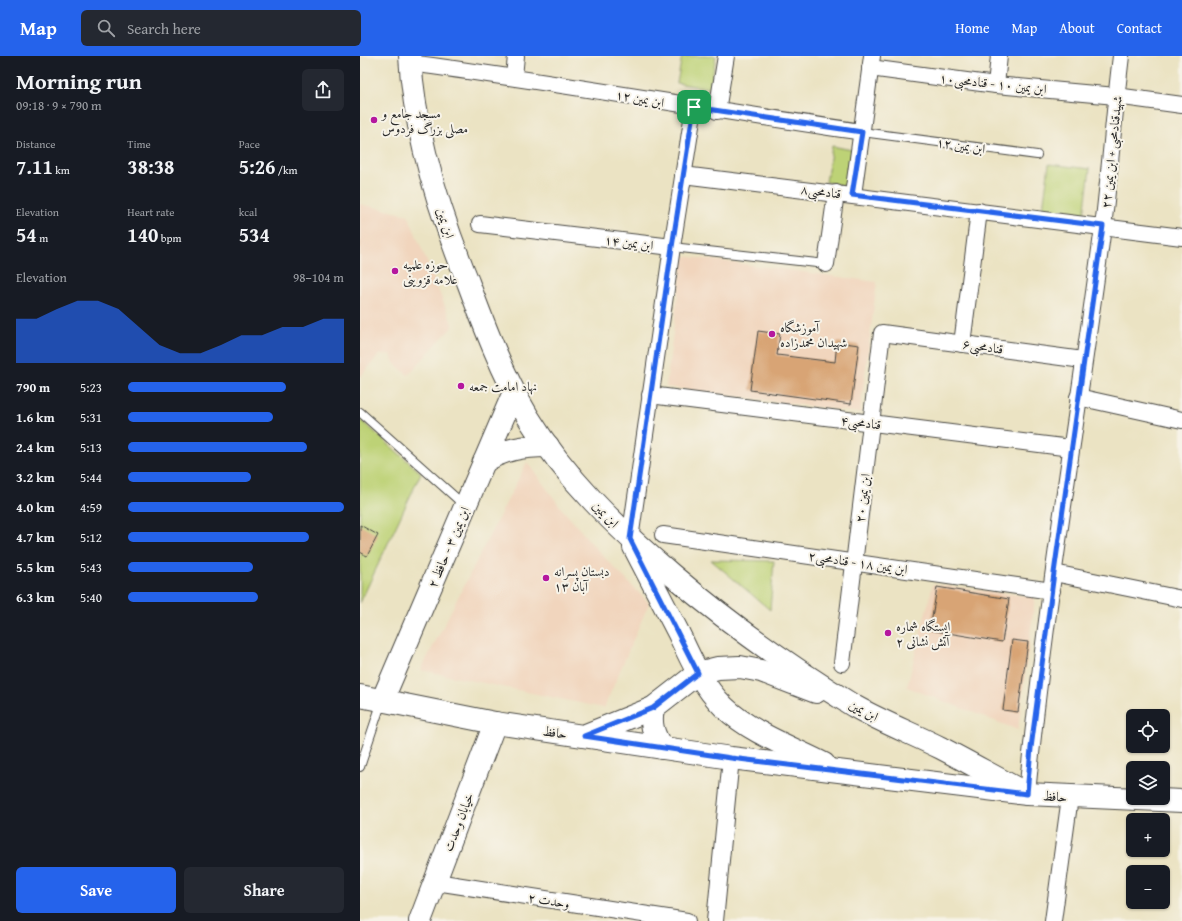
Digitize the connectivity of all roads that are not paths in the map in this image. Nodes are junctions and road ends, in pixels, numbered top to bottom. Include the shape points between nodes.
1 (516, 56) edge
2 (726, 56) edge
3 (999, 56) edge
4 (1121, 56) edge
5 (410, 59) edge
6 (871, 62) edge
7 (514, 77) junction
8 (996, 85) junction
9 (1116, 96) junction
10 (1182, 104) edge
11 (694, 107) junction
12 (717, 111) junction
13 (862, 132) junction
14 (1037, 156) dead end
15 (682, 175) junction
16 (836, 193) junction
17 (852, 195) junction
18 (979, 211) junction
19 (480, 224) dead end
20 (1103, 226) junction
21 (1182, 237) edge
22 (672, 247) junction
23 (826, 264) joint
24 (882, 333) joint
25 (962, 344) junction
26 (1083, 360) junction
27 (514, 392) junction
28 (650, 395) junction
29 (1078, 397) junction
30 (360, 412) edge
31 (1182, 420) edge
32 (871, 423) junction
33 (548, 446) junction
34 (1071, 448) junction
35 (484, 462) junction
36 (466, 506) junction
37 (663, 535) dead end
38 (630, 539) junction
39 (854, 562) junction
40 (1054, 573) junction
41 (1052, 591) junction
42 (1182, 599) edge
43 (842, 663) dead end
44 (698, 673) junction
45 (360, 696) edge
46 (382, 701) junction
47 (856, 707) junction
48 (653, 708) junction
49 (495, 723) junction
50 (584, 736) junction
51 (662, 748) junction
52 (731, 758) junction
53 (360, 766) edge
54 (838, 771) junction
55 (1027, 794) junction
56 (1070, 797) junction
57 (1182, 801) edge
58 (436, 882) junction
59 (420, 921) edge
60 (687, 921) edge
61 (715, 921) edge
62 (1053, 921) edge

1 - 7 street
2 - 12 street
3 - 8 street
4 - 9 street, شهیدقنادمحبی + ابن یمین ۲۲
5 - 7 street, ابن یمین ۱۲
5 - 27 main road, ابن یمین via 423,148 448,234
6 - 8 street, ابن یمین ۱۰ - قنادمحبی۱۰
6 - 13 street
7 - 11 street, ابن یمین ۱۲
8 - 9 street, ابن یمین ۱۰ - قنادمحبی۱۰
9 - 10 street, ابن یمین ۱۰ - قنادمحبی۱۰
9 - 20 street, شهیدقنادمحبی + ابن یمین ۲۲
11 - 12 street, ابن یمین ۱۲
11 - 15 street
12 - 13 street, ابن یمین ۱۲
13 - 14 lane, ابن یمین ۱۲
13 - 17 street
15 - 16 street, قنادمحبی۸
15 - 22 street
16 - 17 street, قنادمحبی۸
16 - 23 street
17 - 18 street, قنادمحبی۸
18 - 20 street, قنادمحبی۸
18 - 25 street
19 - 22 street, ابن یمین ۱۴
20 - 21 street, قنادمحبی۸
20 - 26 street, شهیدقنادمحبی + ابن یمین ۲۲
22 - 23 lane, ابن یمین ۱۴
22 - 28 street
24 - 25 street, قنادمحبی۶
24 - 32 street, ابن یمین ۲۰
25 - 26 street, قنادمحبی۶
26 - 29 street, شهیدقنادمحبی + ابن یمین ۲۲
27 - 33 main road, ابن یمین
27 - 35 main road, ابن یمین ۳ - حافظ ۲
28 - 32 street, قنادمحبی۴
28 - 38 street
29 - 31 street
29 - 34 street, شهیدقنادمحبی + ابن یمین ۲۲
30 - 36 lane
32 - 34 street, قنادمحبی۴
32 - 39 street, ابن یمین ۲۰
33 - 35 main road via 514,448 499,452
33 - 38 main road, ابن یمین via 579,485
34 - 40 street, شهیدقنادمحبی + ابن یمین ۲۲
35 - 36 main road, ابن یمین ۳ - حافظ ۲
36 - 46 main road, ابن یمین ۳ - حافظ ۲
37 - 39 street, ابن یمین ۱۸ - قنادمحبی۲
38 - 44 main road
38 - 47 main road, ابن یمین via 737,627
39 - 41 street, ابن یمین ۱۸ - قنادمحبی۲
39 - 43 street, ابن یمین ۲۰
40 - 41 street, شهیدقنادمحبی + ابن یمین ۲۲
40 - 42 street
41 - 55 street, شهیدقنادمحبی + ابن یمین ۲۲
44 - 47 main road via 740,667 761,671
44 - 48 main road
44 - 54 main road via 711,693 739,719
45 - 46 main road, حافظ
46 - 49 main road, حافظ
46 - 53 lane
47 - 55 main road, ابن یمین via 941,748
48 - 50 main road
48 - 51 main road via 653,733
49 - 50 main road, حافظ
49 - 58 main road, خیابان وحدت
50 - 51 main road, حافظ
51 - 52 main road, حافظ
52 - 54 main road, حافظ
52 - 61 street
54 - 55 main road, حافظ
55 - 56 main road, حافظ
56 - 57 main road, حافظ
56 - 62 street
58 - 59 main road, خیابان وحدت
58 - 60 street, وحدت ۲

